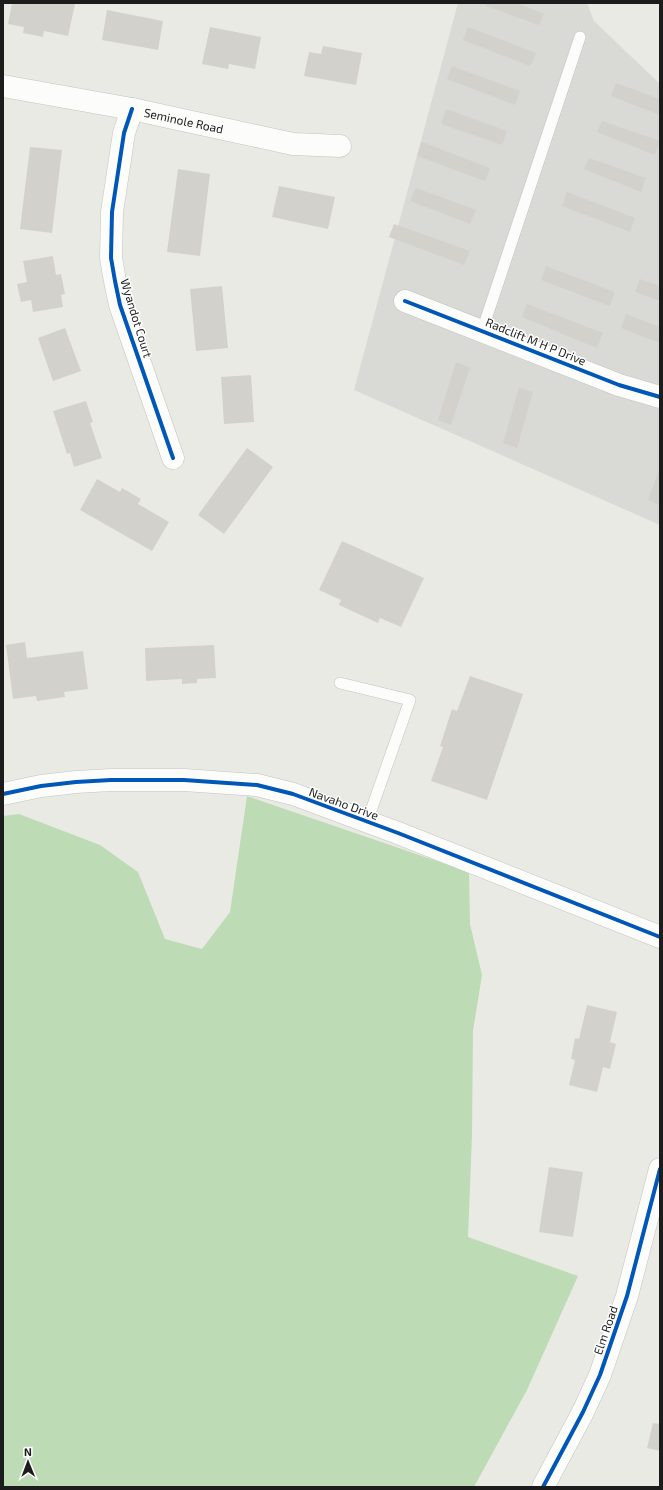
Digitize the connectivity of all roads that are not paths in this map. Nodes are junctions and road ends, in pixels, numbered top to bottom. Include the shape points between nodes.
1 (580, 37) dead end
2 (3, 86) edge
3 (132, 109) junction
4 (340, 146) dead end
5 (405, 301) dead end
6 (482, 331) junction
7 (660, 397) edge
8 (173, 458) dead end
9 (340, 682) dead end
10 (3, 794) edge
11 (367, 822) junction
12 (660, 937) edge
13 (660, 1169) edge
14 (543, 1487) edge

1 - 6 lane
2 - 3 street, Seminole Road
3 - 4 street, Seminole Road via 293,144
3 - 8 street, Wyandot Court via 124,133 112,212 111,258 120,305
5 - 6 street, Radclift M H P Drive
6 - 7 street, Radclift M H P Drive via 619,385
9 - 11 lane via 410,700
10 - 11 street, Navaho Drive via 76,782 206,781 257,785 292,794
11 - 12 street, Navaho Drive
13 - 14 street, Elm Road via 627,1296 600,1375

